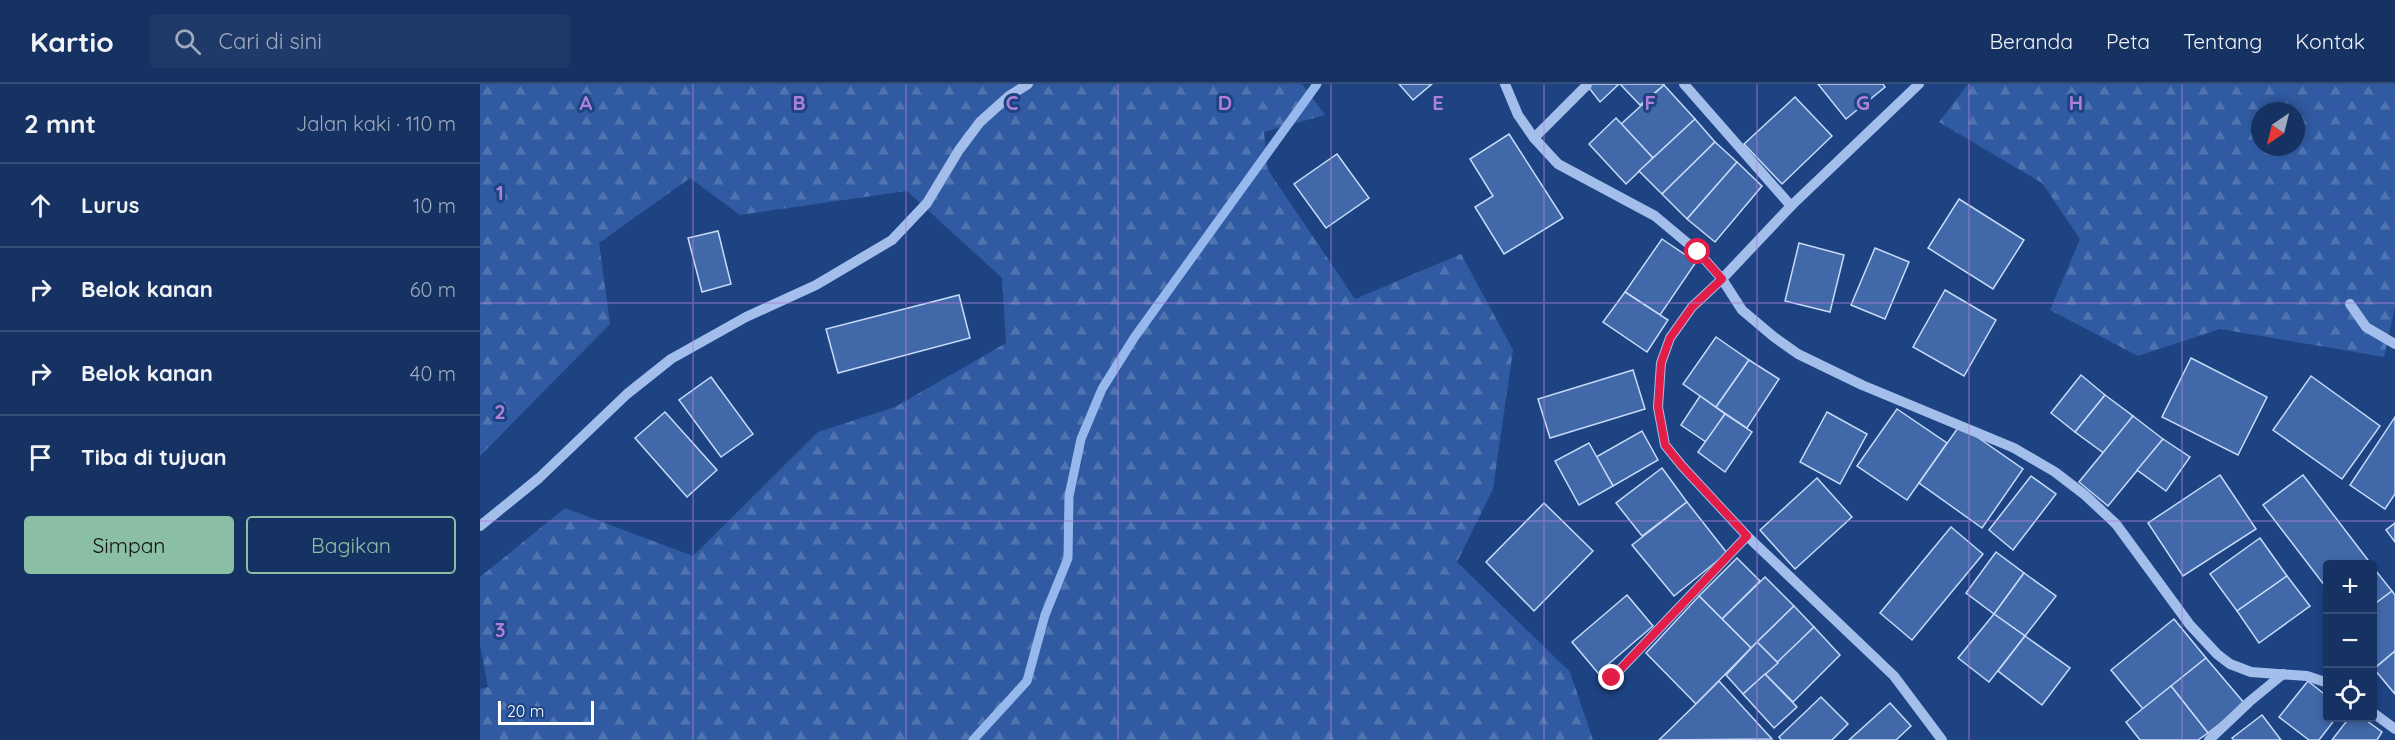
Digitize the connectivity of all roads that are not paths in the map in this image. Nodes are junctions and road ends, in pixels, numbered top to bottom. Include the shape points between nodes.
1 (1028, 84) edge
2 (1506, 84) edge
3 (1684, 84) edge
4 (1919, 84) edge
5 (1587, 85) edge
6 (1534, 138) junction
7 (1791, 206) junction
8 (1722, 279) junction
9 (2350, 304) dead end
10 (2395, 345) edge
11 (480, 526) edge
12 (1747, 536) junction
13 (2283, 675) junction
14 (1612, 678) dead end
15 (2323, 681) edge
16 (2377, 715) edge
17 (2395, 729) edge
18 (1942, 740) edge
19 (2209, 740) edge

1 - 11 street via 981,122 927,203 892,240 816,285 746,316 671,359
2 - 6 street via 1518,115
3 - 7 street
4 - 7 street
5 - 6 street
6 - 8 street via 1558,164 1655,216 1698,252
7 - 8 street
8 - 12 street via 1692,307 1670,338 1661,363 1658,407 1665,445
8 - 13 street via 1742,310 1798,354 2014,448 2055,472 2116,524 2190,625 2217,654 2251,672
9 - 10 street via 2366,327
12 - 14 street
12 - 18 street via 1894,676
13 - 15 street
13 - 19 street
16 - 17 street

